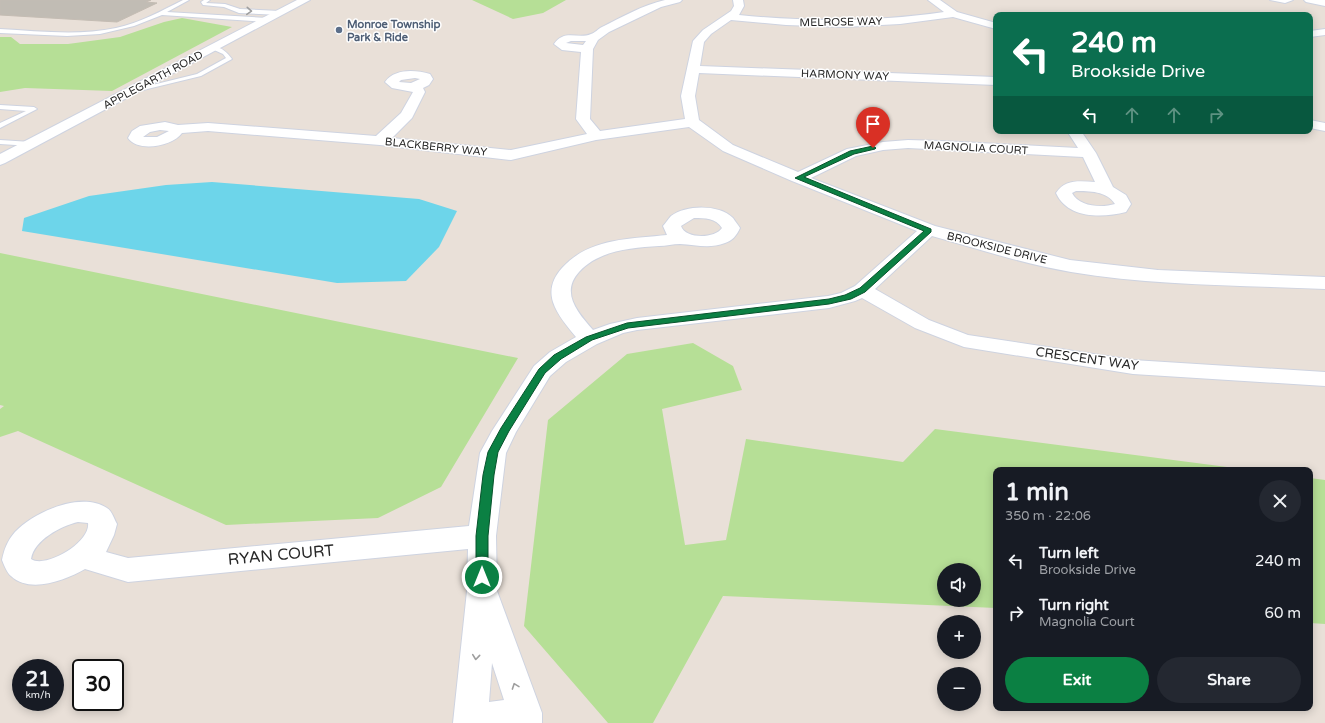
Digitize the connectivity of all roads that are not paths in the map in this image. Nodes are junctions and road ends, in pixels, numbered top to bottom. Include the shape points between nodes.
1 (187, 0) edge
2 (208, 0) edge
3 (305, 0) edge
4 (675, 0) edge
5 (738, 0) edge
6 (933, 0) edge
7 (1272, 0) edge
8 (1291, 0) edge
9 (1309, 0) edge
10 (652, 3) edge
11 (1325, 3) edge
12 (161, 13) junction
13 (280, 13) junction
14 (953, 14) junction
15 (729, 18) junction
16 (267, 20) junction
17 (993, 25) edge
18 (0, 31) edge
19 (1325, 32) edge
20 (1313, 34) edge
21 (593, 38) junction
22 (214, 48) junction
23 (587, 48) junction
24 (694, 69) junction
25 (993, 81) edge
26 (416, 86) dead end
27 (135, 90) junction
28 (0, 107) edge
29 (692, 122) junction
30 (1313, 125) edge
31 (0, 126) edge
32 (1325, 127) edge
33 (177, 129) dead end
34 (1076, 134) edge
35 (596, 136) junction
36 (380, 141) junction
37 (0, 142) edge
38 (31, 144) junction
39 (1089, 153) junction
40 (0, 160) edge
41 (798, 178) junction
42 (1106, 190) dead end
43 (928, 230) junction
44 (683, 239) dead end
45 (1325, 283) edge
46 (862, 290) junction
47 (589, 339) junction
48 (1325, 379) edge
49 (482, 536) junction
50 (82, 557) dead end
51 (482, 591) junction
52 (525, 718) edge
53 (470, 722) edge

1 - 12 lane
2 -> 13 lane via 203,2 238,11
3 - 13 street, APPLEGARTH ROAD
4 - 10 street
5 - 15 street via 739,6
6 - 14 street
7 - 8 lane
9 - 11 street
10 - 21 street
12 - 16 lane
12 - 18 lane via 131,26 84,34
13 - 16 street, APPLEGARTH ROAD
14 - 15 street, MELROSE WAY via 853,23
14 - 17 street
15 - 24 street via 707,32 699,41
16 - 22 street, APPLEGARTH ROAD
19 - 20 street
21 - 23 street
21 - 23 street via 570,38 560,41 562,46
22 - 27 street, APPLEGARTH ROAD
22 - 27 lane via 225,53 229,59 199,75
23 - 35 street via 583,119
24 - 25 street, HARMONY WAY
24 - 29 street via 688,96
26 - 36 street via 419,92 407,116
27 - 38 street, APPLEGARTH ROAD
28 - 31 lane via 34,109
29 - 35 street, BLACKBERRY WAY
29 - 41 street, BROOKSIDE DRIVE via 728,148
30 - 32 street
33 - 36 street, BLACKBERRY WAY via 208,127
34 - 39 street
35 - 36 street, BLACKBERRY WAY via 511,155
37 - 38 lane
38 - 40 street, APPLEGARTH ROAD
39 - 41 street, MAGNOLIA COURT via 908,144 884,146 852,152 829,152
39 - 42 street
41 - 43 street, BROOKSIDE DRIVE
43 - 45 street, BROOKSIDE DRIVE via 1014,254 1070,266 1158,276
43 - 46 street
44 - 47 street via 616,245 585,257 570,270 561,284 561,298 566,310
46 - 47 street via 829,302 637,324 617,328
46 - 48 street, CRESCENT WAY via 922,324 964,341 1133,366
47 - 49 street via 558,357 542,371 504,430 493,452
49 - 50 street, RYAN COURT via 128,570
49 - 51 street
52 -> 51 street
51 -> 53 street
52 - 53 street

